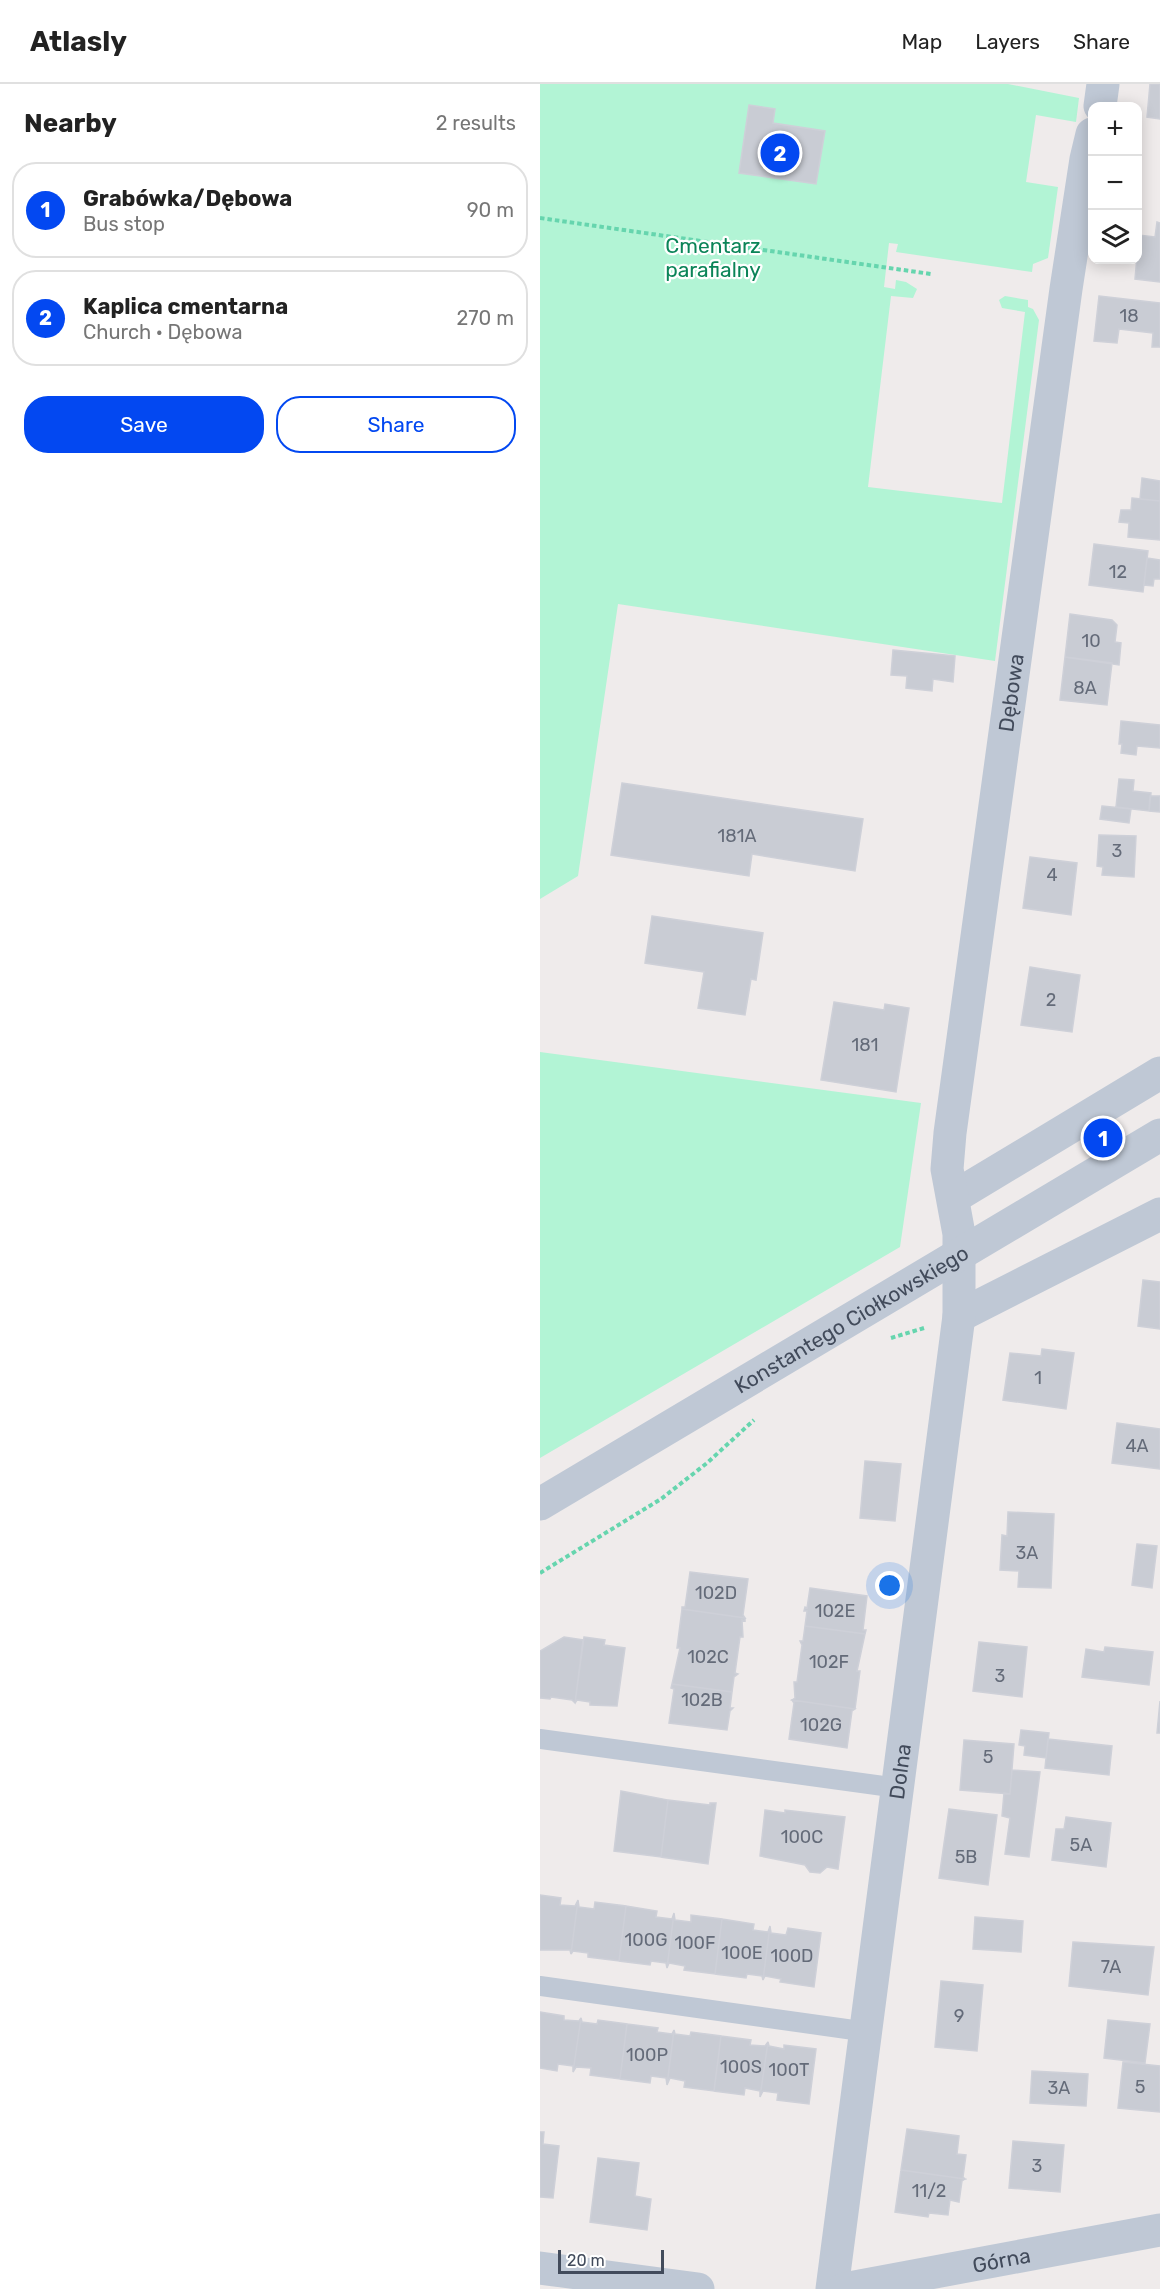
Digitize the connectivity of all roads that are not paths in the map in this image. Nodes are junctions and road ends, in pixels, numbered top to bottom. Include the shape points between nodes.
1 (1103, 84) edge
2 (1101, 102) edge
3 (1088, 151) edge
4 (1160, 1073) edge
5 (1160, 1134) edge
6 (954, 1197) junction
7 (1160, 1214) edge
8 (960, 1254) junction
9 (959, 1316) junction
10 (540, 1504) edge
11 (540, 1739) edge
12 (898, 1788) junction
13 (540, 1986) edge
14 (868, 2032) junction
15 (1160, 2230) edge
16 (540, 2268) edge
17 (698, 2289) edge
18 (832, 2289) edge
19 (844, 2289) edge

1 - 2 street
3 - 6 street, Dębowa via 950,1133 947,1169
4 - 6 street
5 - 8 street, Konstantego Ciołkowskiego
6 - 8 street, Dębowa
7 - 9 street
8 - 9 street, Dolna
8 - 10 street, Konstantego Ciołkowskiego
9 - 12 street, Dolna
11 - 12 lane
12 - 14 street, Dolna
13 - 14 lane
14 - 18 street, Dolna
15 - 19 street, Górna
16 - 17 street

